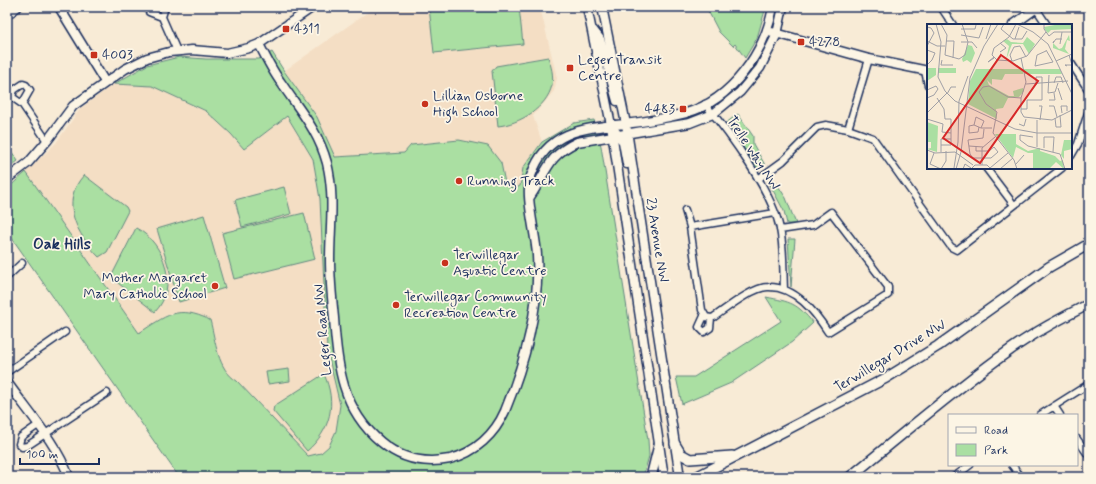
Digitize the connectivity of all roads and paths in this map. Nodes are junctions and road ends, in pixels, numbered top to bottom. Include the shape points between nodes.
1 (19, 7) edge
2 (59, 7) edge
3 (148, 7) edge
4 (166, 7) edge
5 (313, 7) edge
6 (587, 7) edge
7 (602, 7) edge
8 (773, 7) edge
9 (783, 7) edge
10 (941, 7) edge
11 (1036, 7) edge
12 (7, 16) edge
13 (162, 17) junction
14 (952, 24) edge
15 (1014, 24) edge
16 (1046, 24) edge
17 (592, 28) junction
18 (767, 30) junction
19 (777, 34) junction
20 (259, 44) junction
21 (177, 51) junction
22 (869, 58) junction
23 (1072, 65) edge
24 (926, 71) edge
25 (105, 82) junction
26 (1089, 91) edge
27 (22, 104) dead end
28 (705, 104) junction
29 (1089, 110) edge
30 (713, 114) junction
31 (624, 124) junction
32 (611, 125) junction
33 (848, 129) junction
34 (628, 134) junction
35 (615, 135) junction
36 (47, 141) junction
37 (1072, 154) edge
38 (987, 169) edge
39 (1061, 169) edge
40 (7, 179) edge
41 (758, 179) junction
42 (530, 197) junction
43 (1014, 205) junction
44 (685, 210) dead end
45 (775, 213) junction
46 (690, 227) junction
47 (780, 230) junction
48 (643, 238) junction
49 (1089, 244) edge
50 (22, 263) dead end
51 (7, 276) edge
52 (784, 290) junction
53 (1089, 304) edge
54 (704, 316) junction
55 (711, 318) junction
56 (65, 332) dead end
57 (7, 372) edge
58 (7, 382) edge
59 (1089, 384) edge
60 (107, 393) dead end
61 (1054, 406) junction
62 (1042, 414) edge
63 (1059, 414) edge
64 (38, 425) junction
65 (44, 433) junction
66 (1078, 440) edge
67 (675, 444) junction
68 (659, 445) junction
69 (737, 456) junction
70 (1089, 456) edge
71 (969, 466) edge
72 (1013, 466) edge
73 (69, 477) edge
74 (651, 477) edge
75 (664, 477) edge
76 (680, 477) edge
77 (696, 477) edge
78 (850, 477) edge
79 (954, 477) edge
80 (1021, 477) edge

1 - 12 street
2 - 25 street
3 - 13 street via 149,12
4 - 13 street
5 - 20 street
6 - 17 street, 23 Avenue NW
7 - 31 street, 23 Avenue NW
8 - 18 street, Leger Road NW
9 - 19 street
10 - 14 street
11 - 15 street
11 - 16 street
13 - 21 street
17 - 31 street via 600,39
17 - 32 street, 23 Avenue NW
18 - 19 street
18 - 28 street, Leger Road NW via 743,72 725,90
19 - 22 street
19 - 30 street via 751,80
20 - 21 street via 227,52
20 - 42 street, Leger Road NW via 314,131 328,168 333,205 330,260 334,329 342,385 362,423 376,439 394,452 422,461 450,459 474,449 486,439 499,422 523,359 534,315 538,282 537,252
21 - 25 street via 139,61
22 - 24 street
22 - 33 street
23 - 26 street
25 - 36 street via 73,106
27 - 36 street
28 - 30 street, Trelle Way NW
28 - 31 street, Leger Road NW via 685,113
29 - 37 street
30 - 34 street via 690,123
30 - 41 street, Trelle Way NW
31 - 32 street, Leger Road NW
31 - 34 street, 23 Avenue NW
32 - 35 street, 23 Avenue NW
32 - 42 street, Leger Road NW via 571,132 545,150 530,178
33 - 41 street via 826,125 817,127 783,161
33 - 43 street via 873,138 951,248 957,250
34 - 35 street
34 - 48 street, 23 Avenue NW
35 - 42 street via 577,142 563,150 549,163
35 - 48 street via 622,142
35 - 68 street, 23 Avenue NW
36 - 40 street via 28,163
38 - 43 street
39 - 43 street
41 - 45 street, Trelle Way NW
44 - 46 street
45 - 46 street
45 - 47 street, Trelle Way NW
46 - 54 street
47 - 52 street, Trelle Way NW
47 - 52 street via 813,225 831,212 888,287 888,294 828,332 815,312 803,300
48 - 67 street, 23 Avenue NW
49 - 69 main road, Terwillegar Drive NW via 1049,267 938,346 886,378
50 - 51 street
52 - 55 street via 768,287 743,297
53 - 78 main road via 1011,349
54 - 55 street
54 - 55 street via 699,327 704,332 710,328
56 - 57 street
58 - 64 street
59 - 61 street
60 - 65 street
61 - 62 street
61 - 63 street
64 - 65 street
64 - 65 street via 21,437 19,444 27,446
65 - 73 street
66 - 70 street
67 - 69 main road via 681,454 690,459
67 - 76 street, 23 Avenue NW
68 - 74 main road
68 - 75 street, 23 Avenue NW
69 - 77 main road, Terwillegar Drive NW
71 - 79 street
72 - 80 street

